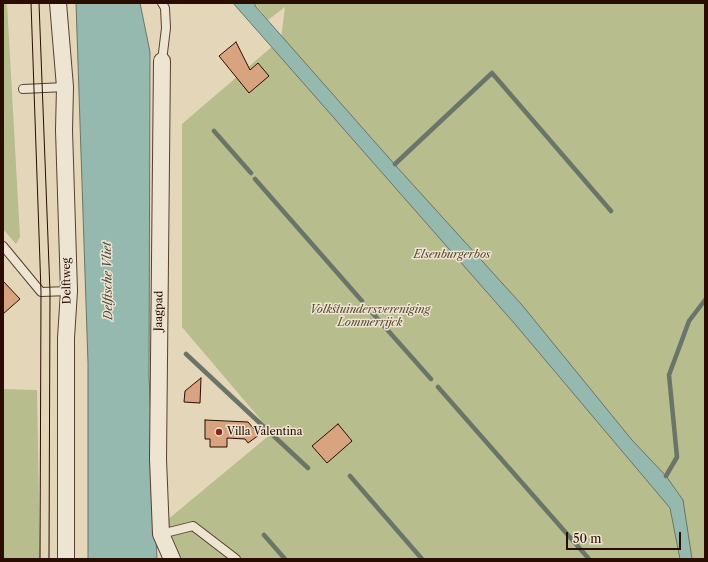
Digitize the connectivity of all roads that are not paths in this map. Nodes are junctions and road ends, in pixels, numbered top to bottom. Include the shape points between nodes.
1 (58, 3) edge
2 (162, 3) edge
3 (162, 61) joint
4 (65, 86) junction
5 (23, 89) dead end
6 (3, 246) edge
7 (69, 291) junction
8 (161, 534) junction
9 (66, 559) edge
10 (172, 559) edge
11 (236, 559) edge

1 - 4 street, Delftweg
2 - 3 lane via 165,8 166,28
3 - 8 street, Jaagpad via 158,459
4 - 5 lane
4 - 7 street, Delftweg
6 - 7 lane via 41,292
7 - 9 street, Delftweg via 66,345
8 - 10 street, Jaagpad
8 - 11 lane via 193,526

